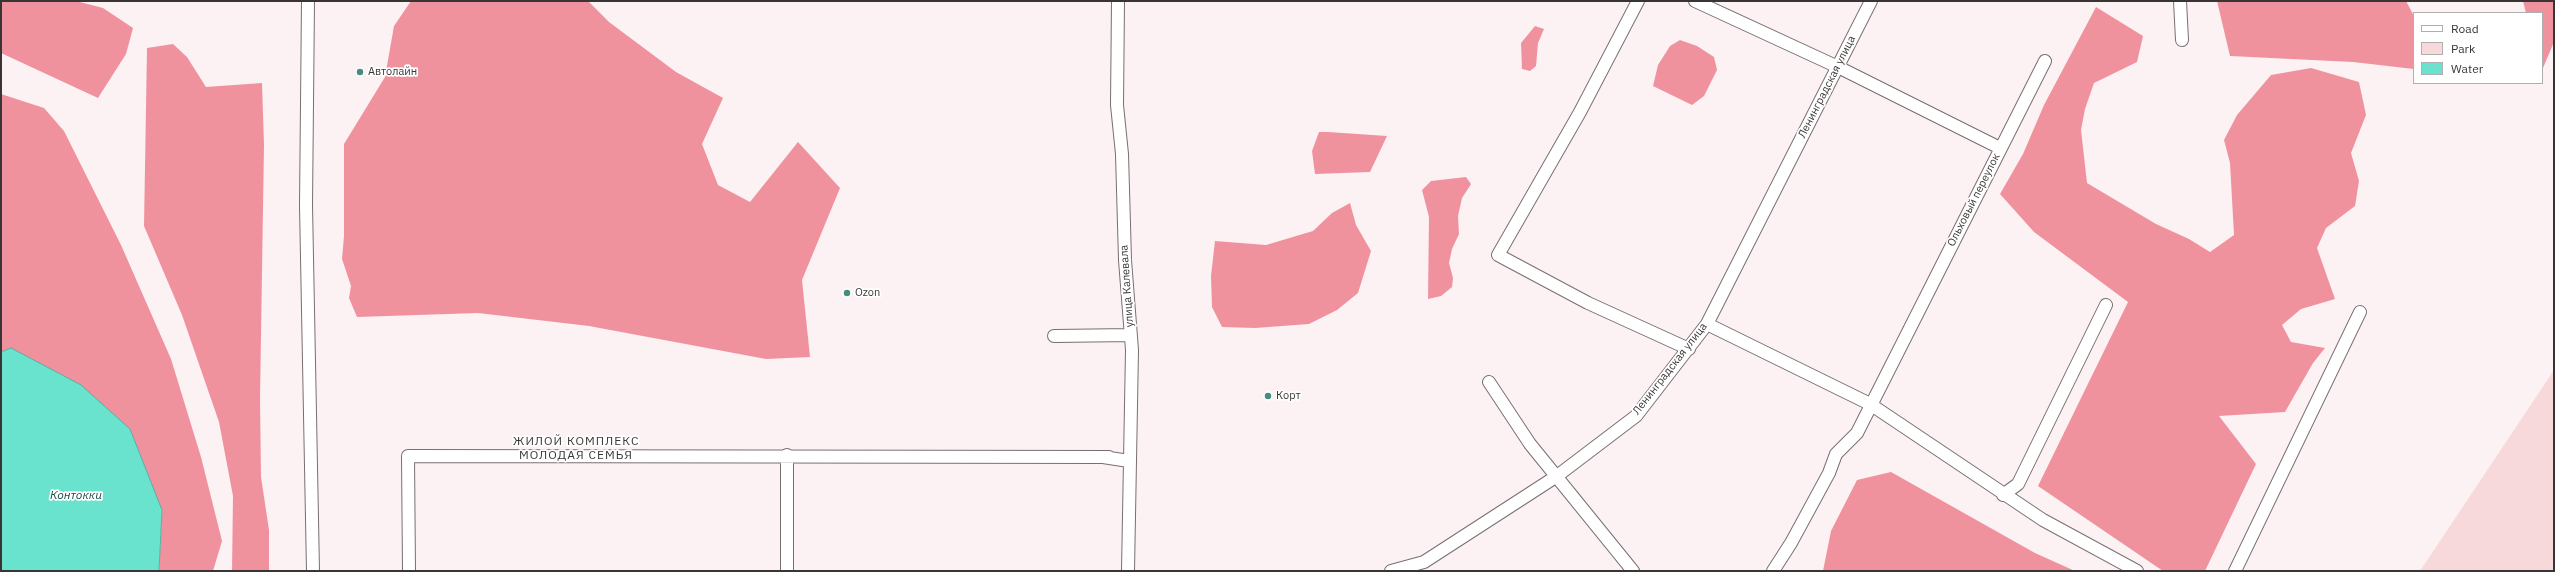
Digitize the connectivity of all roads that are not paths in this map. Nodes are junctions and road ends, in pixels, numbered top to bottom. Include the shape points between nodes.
1 (308, 1) edge
2 (1118, 1) edge
3 (1638, 1) edge
4 (1695, 1) edge
5 (1871, 1) edge
6 (2180, 1) edge
7 (2182, 40) dead end
8 (2045, 61) dead end
9 (1838, 67) junction
10 (2000, 148) junction
11 (2106, 306) dead end
12 (2360, 312) dead end
13 (1707, 324) junction
14 (1131, 335) junction
15 (1054, 336) dead end
16 (1689, 349) junction
17 (1489, 382) dead end
18 (1870, 404) junction
19 (787, 455) junction
20 (1129, 461) junction
21 (1557, 476) junction
22 (2004, 494) junction
23 (313, 571) edge
24 (409, 571) edge
25 (787, 571) edge
26 (1128, 571) edge
27 (1392, 571) edge
28 (1633, 571) edge
29 (1773, 571) edge
30 (2137, 571) edge
31 (2235, 571) edge

1 - 23 street via 306,205
2 - 14 street, улица Калевала via 1117,105 1122,154 1125,260
3 - 16 street via 1580,112 1498,255 1588,302
4 - 9 street
5 - 9 street, Ленинградская улица
6 - 7 street
8 - 10 street, Ольховый переулок
9 - 10 street
9 - 13 street, Ленинградская улица
10 - 18 street, Ольховый переулок
11 - 22 street via 2018,484
12 - 31 street
13 - 16 street, Ленинградская улица
13 - 18 street
14 - 15 street
14 - 20 street, улица Калевала
16 - 21 street, Ленинградская улица via 1636,416
17 - 21 street via 1530,444
18 - 22 street
18 - 29 street, Ольховый переулок via 1857,433 1836,454 1829,473
19 - 20 street via 1109,457
19 - 24 street via 408,456
19 - 25 street
20 - 26 street, улица Калевала
21 - 27 street, Ленинградская улица via 1424,562
21 - 28 street
22 - 30 street via 2043,520

